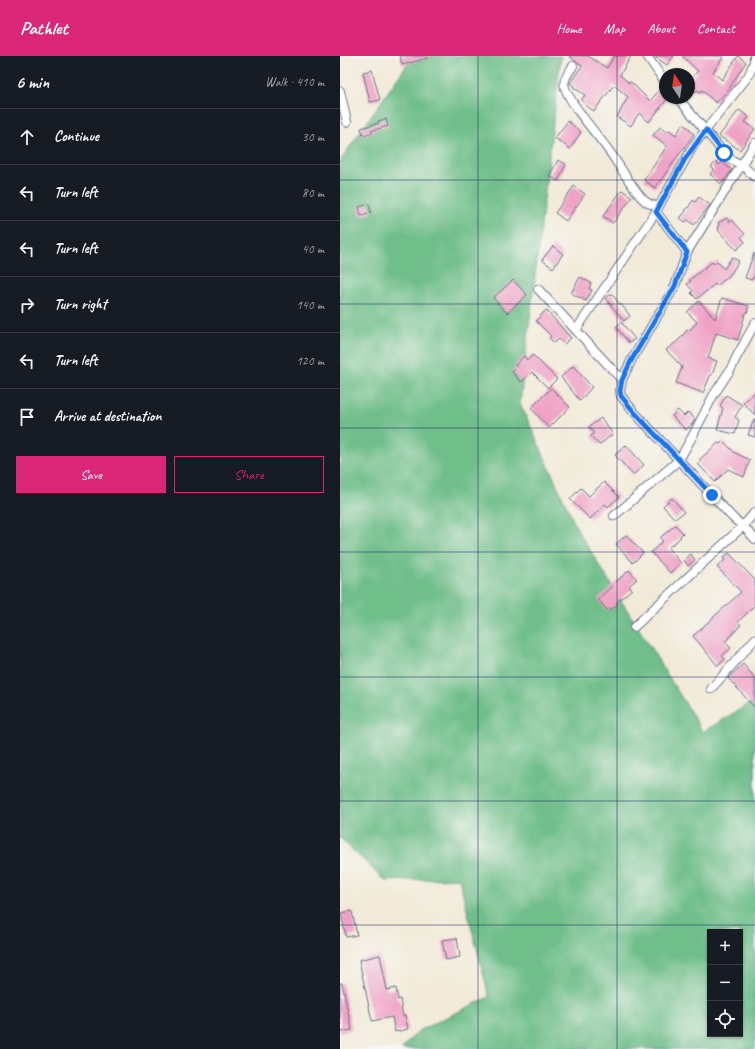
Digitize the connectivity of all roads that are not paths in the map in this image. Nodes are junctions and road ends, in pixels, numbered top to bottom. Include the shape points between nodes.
1 (647, 56) edge
2 (754, 56) edge
3 (573, 66) dead end
4 (659, 73) edge
5 (340, 91) edge
6 (683, 104) edge
7 (347, 122) dead end
8 (706, 130) junction
9 (755, 143) edge
10 (742, 165) junction
11 (755, 178) edge
12 (658, 209) junction
13 (687, 252) junction
14 (538, 290) dead end
15 (755, 323) edge
16 (576, 330) junction
17 (622, 380) junction
18 (679, 460) junction
19 (755, 512) edge
20 (614, 516) dead end
21 (743, 526) junction
22 (755, 539) edge
23 (634, 627) dead end
24 (755, 639) edge
25 (711, 689) dead end

1 - 4 street
2 - 8 street via 749,75
3 - 12 street via 564,83 575,106 610,151 641,198
5 - 7 street
6 - 8 street
8 - 10 street via 724,153
8 - 12 street via 685,159
9 - 10 street
10 - 11 street
10 - 13 street
12 - 13 street
12 - 16 street
13 - 17 street via 675,286
14 - 16 street
15 - 18 street
16 - 17 street
17 - 18 street via 620,391 624,400
18 - 20 street
18 - 21 street
19 - 21 street
21 - 22 street
21 - 23 street
24 - 25 street

